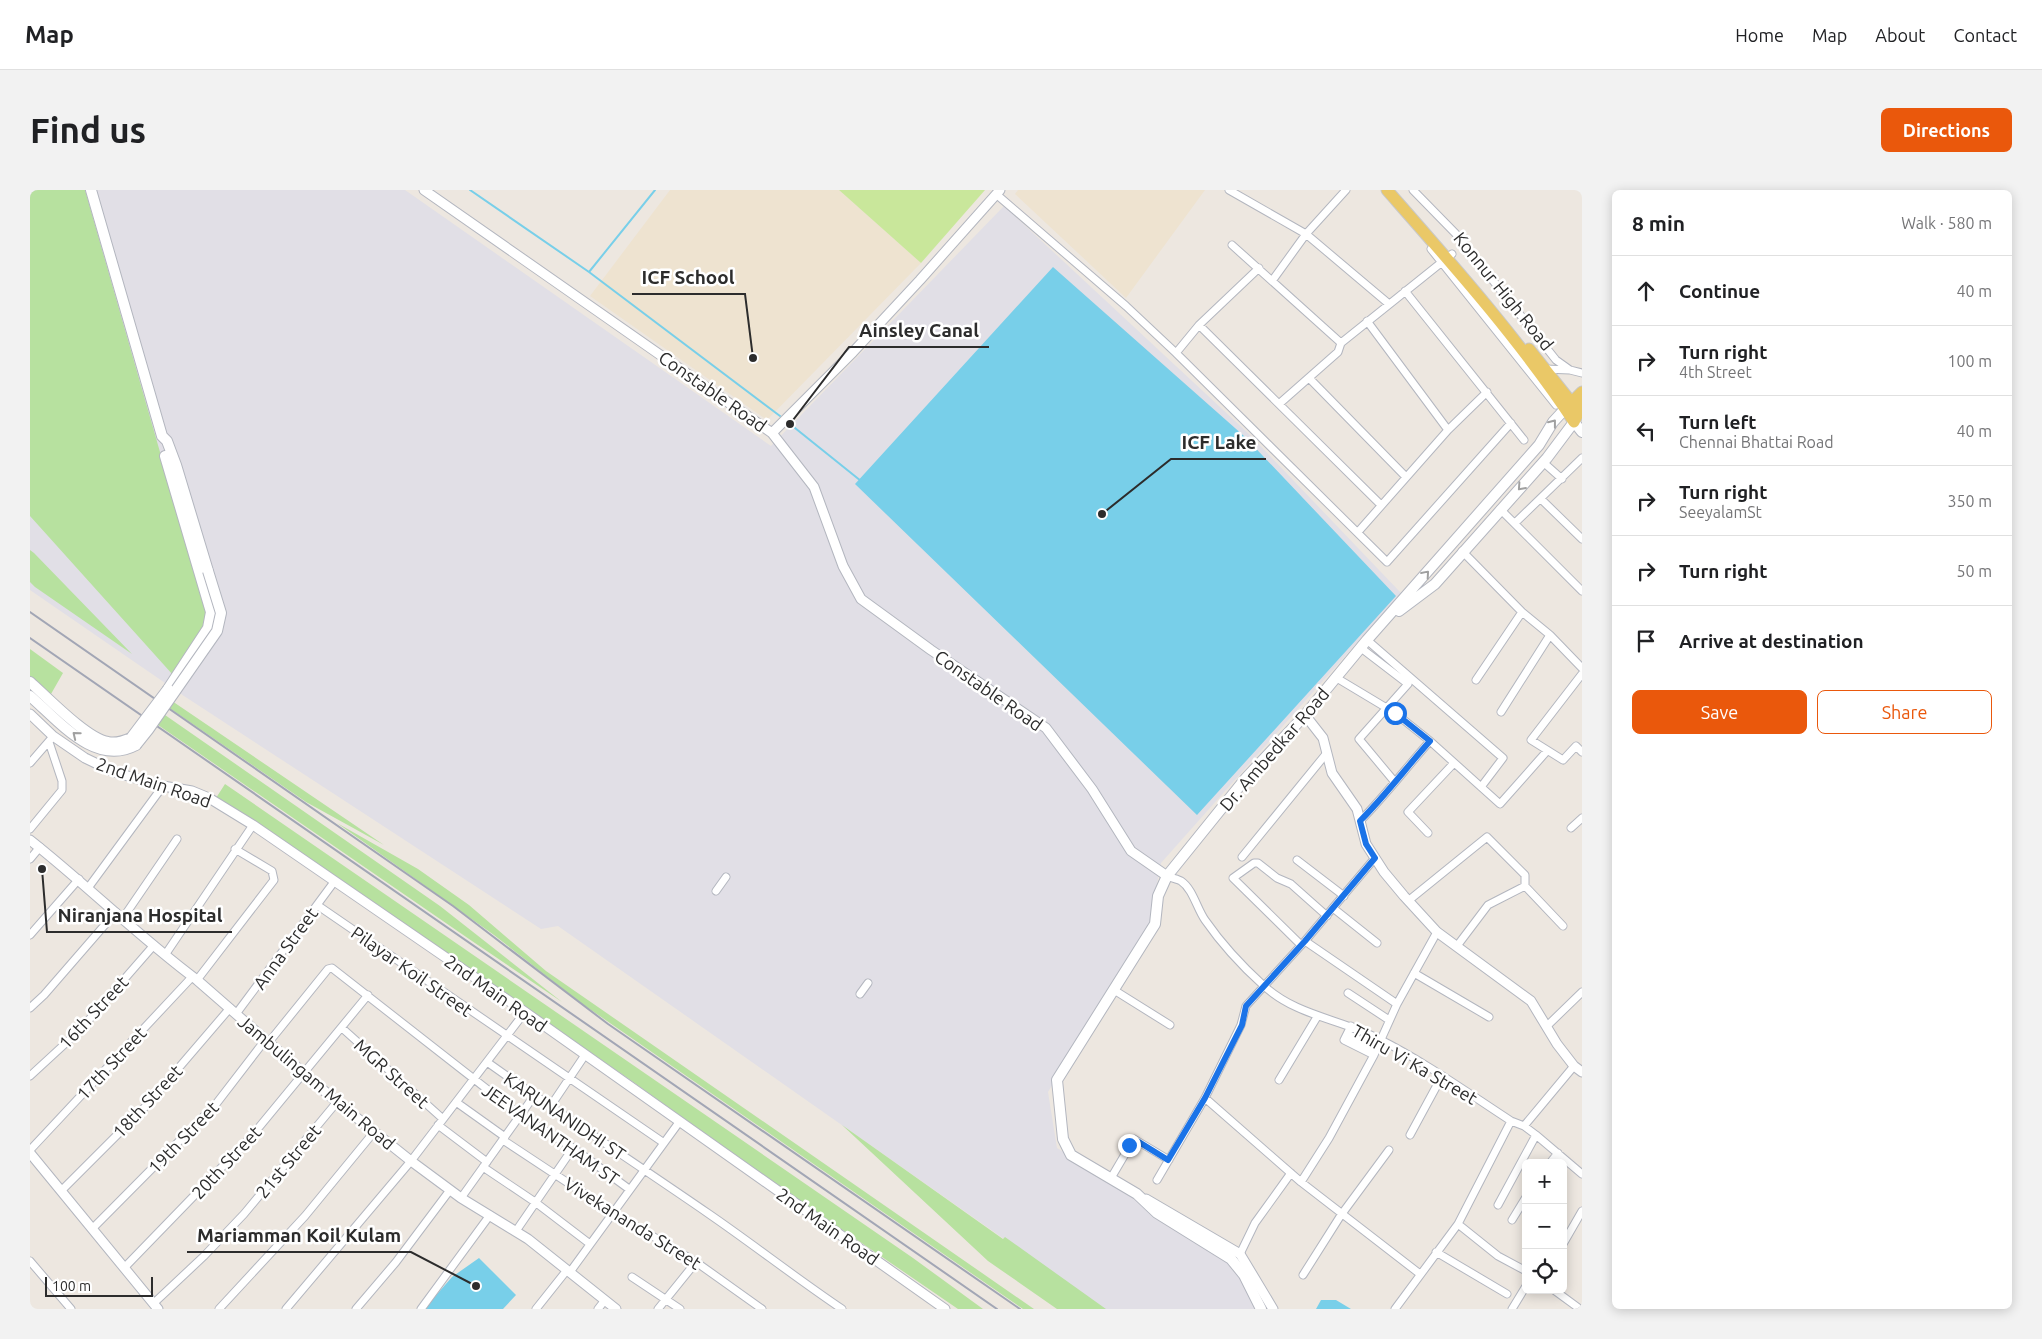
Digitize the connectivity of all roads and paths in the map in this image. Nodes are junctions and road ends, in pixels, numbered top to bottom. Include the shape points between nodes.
1 (91, 190) edge
2 (424, 190) edge
3 (1229, 190) edge
4 (1346, 190) edge
5 (1382, 190) edge
6 (1387, 190) edge
7 (1396, 190) edge
8 (1413, 190) edge
9 (998, 192) edge
10 (1306, 234) junction
11 (1232, 245) dead end
12 (1447, 258) junction
13 (1259, 268) junction
14 (1272, 281) junction
15 (1405, 292) junction
16 (1389, 304) junction
17 (1367, 321) junction
18 (1199, 325) junction
19 (1341, 343) junction
20 (1176, 354) junction
21 (1545, 369) junction
22 (1570, 370) junction
23 (1582, 373) edge
24 (1309, 378) junction
25 (1487, 392) junction
26 (1582, 392) edge
27 (1279, 404) junction
28 (1573, 410) edge
29 (1511, 423) junction
30 (1448, 430) junction
31 (1582, 432) edge
32 (772, 433) junction
33 (162, 436) junction
34 (1524, 440) dead end
35 (1533, 451) junction
36 (1582, 458) edge
37 (1542, 464) junction
38 (1406, 477) junction
39 (1562, 479) junction
40 (1541, 499) junction
41 (1381, 505) junction
42 (1500, 509) junction
43 (1515, 523) junction
44 (1358, 532) junction
45 (1582, 538) edge
46 (1462, 551) junction
47 (1581, 589) edge
48 (1522, 612) junction
49 (1382, 624) junction
50 (1550, 635) junction
51 (1364, 644) junction
52 (1582, 668) edge
53 (1582, 674) edge
54 (1335, 677) junction
55 (1476, 680) dead end
56 (30, 682) edge
57 (30, 696) edge
58 (1387, 709) junction
59 (1501, 712) dead end
60 (30, 714) edge
61 (1305, 715) junction
62 (51, 739) junction
63 (1430, 741) junction
64 (134, 742) junction
65 (1547, 751) junction
66 (1582, 752) edge
67 (1326, 754) junction
68 (30, 763) edge
69 (1454, 763) junction
70 (1394, 781) junction
71 (163, 786) junction
72 (1481, 787) junction
73 (1582, 818) edge
74 (1360, 821) junction
75 (253, 825) junction
76 (1571, 828) dead end
77 (30, 829) edge
78 (1428, 833) dead end
79 (177, 838) dead end
80 (30, 840) edge
81 (40, 847) junction
82 (236, 849) junction
83 (1242, 857) dead end
84 (1375, 858) junction
85 (30, 859) edge
86 (1296, 860) dead end
87 (1167, 876) junction
88 (726, 877) dead end
89 (79, 879) junction
90 (334, 882) junction
91 (1525, 886) junction
92 (88, 888) junction
93 (716, 891) dead end
94 (1344, 896) junction
95 (1408, 901) junction
96 (317, 905) junction
97 (1334, 908) junction
98 (120, 915) junction
99 (1328, 916) junction
100 (1563, 926) dead end
101 (1438, 932) junction
102 (30, 936) edge
103 (1303, 943) junction
104 (1376, 943) dead end
105 (154, 945) junction
106 (1456, 946) junction
107 (165, 955) junction
108 (1414, 973) junction
109 (195, 978) junction
110 (868, 983) dead end
111 (1263, 986) junction
112 (1114, 990) junction
113 (1582, 992) edge
114 (1348, 993) dead end
115 (860, 994) dead end
116 (368, 995) junction
117 (1398, 1004) junction
118 (30, 1008) edge
119 (233, 1011) junction
120 (525, 1012) junction
121 (1317, 1016) junction
122 (1489, 1017) dead end
123 (1389, 1020) junction
124 (1170, 1025) dead end
125 (1351, 1026) junction
126 (1547, 1026) junction
127 (342, 1028) junction
128 (507, 1037) junction
129 (1380, 1039) junction
130 (268, 1041) junction
131 (1376, 1052) junction
132 (585, 1055) junction
133 (486, 1062) junction
134 (1574, 1066) junction
135 (303, 1072) junction
136 (1582, 1072) edge
137 (30, 1076) edge
138 (1442, 1076) junction
139 (568, 1079) junction
140 (473, 1080) junction
141 (1279, 1080) dead end
142 (534, 1096) junction
143 (1205, 1098) junction
144 (337, 1102) junction
145 (456, 1102) junction
146 (550, 1107) junction
147 (520, 1115) junction
148 (680, 1121) junction
149 (1511, 1121) junction
150 (441, 1122) junction
151 (1524, 1126) junction
152 (374, 1132) junction
153 (1410, 1135) dead end
154 (1536, 1135) junction
155 (504, 1138) junction
156 (664, 1143) junction
157 (573, 1148) junction
158 (1389, 1150) dead end
159 (1558, 1153) junction
160 (31, 1156) edge
161 (1553, 1159) edge
162 (1168, 1160) junction
163 (411, 1162) junction
164 (485, 1165) junction
165 (644, 1170) junction
166 (555, 1173) junction
167 (1291, 1173) junction
168 (1582, 1174) edge
169 (1111, 1178) junction
170 (1157, 1180) dead end
171 (1301, 1182) junction
172 (629, 1189) junction
173 (450, 1190) junction
174 (61, 1191) junction
175 (1137, 1194) junction
176 (462, 1198) junction
177 (535, 1202) junction
178 (1522, 1204) edge
179 (1498, 1205) dead end
180 (1582, 1211) edge
181 (612, 1212) junction
182 (490, 1215) junction
183 (1341, 1215) junction
184 (1512, 1220) dead end
185 (1458, 1224) junction
186 (92, 1228) junction
187 (516, 1231) junction
188 (1567, 1237) edge
189 (590, 1244) junction
190 (1436, 1252) junction
191 (1240, 1254) junction
192 (30, 1261) edge
193 (696, 1262) junction
194 (124, 1268) junction
195 (1522, 1270) edge
196 (569, 1271) junction
197 (1303, 1274) dead end
198 (1420, 1274) junction
199 (632, 1277) dead end
200 (1522, 1293) edge
201 (1508, 1294) dead end
202 (1559, 1294) edge
203 (605, 1300) junction
204 (666, 1300) junction
205 (156, 1306) edge
206 (71, 1309) edge
207 (220, 1309) edge
208 (286, 1309) edge
209 (356, 1309) edge
210 (420, 1309) edge
211 (536, 1309) edge
212 (598, 1309) edge
213 (616, 1309) edge
214 (658, 1309) edge
215 (680, 1309) edge
216 (762, 1309) edge
217 (842, 1309) edge
218 (945, 1309) edge
219 (1261, 1309) edge
220 (1273, 1309) edge
221 (1395, 1309) edge
222 (1512, 1309) edge
223 (1580, 1309) edge

1 - 33 main road
2 - 32 street, Constable Road
3 - 10 street
4 - 10 street
5 - 12 street
6 - 12 main road
7 - 12 main road, Konnur High Road
8 - 22 street via 1456,234 1556,360
9 - 20 street
9 - 32 street via 920,280
10 - 14 street
10 - 16 street
11 - 13 street
12 - 15 street
12 - 21 main road, Konnur High Road
12 - 28 main road
13 - 14 street
13 - 18 street
14 - 19 street
15 - 16 street
15 - 25 street
16 - 17 street
17 - 19 street
17 - 30 street
18 - 20 street
18 - 27 street
19 - 24 street via 1338,352
20 - 44 street
21 - 22 street
21 - 28 main road, Konnur High Road
22 - 23 street
24 - 27 street
24 - 38 street
25 - 29 street
25 - 30 street
26 - 28 main road
27 - 41 street
28 - 31 main road, Konnur High Road
35 -> 28 main road, Dr. Ambedkar Road via 1553,422
28 - 37 main road, Dr. Ambedkar Road
29 - 34 street
29 - 44 street via 1387,562
30 - 38 street
32 - 87 street, Constable Road via 814,487 843,566 861,600 1046,728 1092,789 1131,850
33 - 64 main road, bridge via 211,612 210,622
33 - 64 main road, bridge via 176,464 220,613 217,631 148,730
35 - 37 street
49 -> 35 main road, Dr. Ambedkar Road
36 - 39 street
37 - 39 street
37 -> 42 main road, Dr. Ambedkar Road
38 - 41 street
39 - 40 street
40 - 43 street
40 - 45 street
41 - 44 street
42 - 43 street
42 - 46 main road, Dr. Ambedkar Road
43 - 47 street
46 - 48 street
46 - 49 main road, Dr. Ambedkar Road via 1435,584
48 - 50 street
48 - 55 street
49 - 51 main road, Dr. Ambedkar Road
50 - 52 street
50 - 59 street
51 - 54 main road, Dr. Ambedkar Road
51 - 58 street via 1408,684
51 - 72 street via 1503,758
53 - 65 street via 1531,740
54 - 58 street
54 - 61 main road, Dr. Ambedkar Road
56 - 64 main road via 98,739
64 -> 57 main road via 127,750 112,752 93,747
58 - 63 street
58 - 70 street via 1359,739
60 - 62 street, 2nd Main Road
61 - 67 street via 1323,738
61 - 87 main road, Dr. Ambedkar Road via 1246,778
62 - 68 street
62 - 71 street, 2nd Main Road via 114,772
62 - 77 street via 63,787
63 - 69 street
63 - 70 street
65 - 66 street via 1563,760 1576,746
65 - 72 street via 1500,804
67 - 74 street via 1332,773 1357,809
67 - 83 street
69 - 72 street
69 - 78 street via 1408,812
70 - 74 street via 1383,798
71 - 75 street, 2nd Main Road via 209,798
71 - 92 street
73 - 76 street
74 - 84 street via 1366,844
75 - 82 street
75 - 90 street, 2nd Main Road
79 - 98 street
80 - 81 street, Jambulingam Main Road
81 - 85 street
81 - 89 street, Jambulingam Main Road
82 - 107 street
82 - 109 street, 17th Street via 272,871 274,880
84 - 94 street
84 - 95 street
86 - 94 street
87 - 111 street, Thiru Vi Ka Street via 1182,882 1204,919
87 - 112 main road, Dr. Ambedkar Road via 1158,896 1155,924
88 - 93 street
89 - 92 street, Jambulingam Main Road
89 - 102 street
90 - 96 street, Anna Street
90 - 120 street, 2nd Main Road
91 - 95 street via 1525,875 1487,837
91 - 100 street
91 - 106 street via 1488,905
92 - 98 street, Jambulingam Main Road
94 - 97 street
95 - 101 street
96 - 119 street, Anna Street
96 - 128 street, Pilayar Koil Street
97 - 99 street
97 - 104 street
98 - 105 street, Jambulingam Main Road
98 - 118 street
99 - 103 street
99 - 103 street via 1291,884 1258,863 1233,878
101 - 106 street
101 - 108 street
103 - 111 street
103 - 117 street
105 - 107 street, Jambulingam Main Road
105 - 137 street, 16th Street via 80,1030
106 - 126 street via 1531,1001
107 - 109 street, Jambulingam Main Road
108 - 117 street
108 - 122 street
109 - 119 street, Jambulingam Main Road
109 - 160 street, 17th Street
110 - 115 street
111 - 121 street, Thiru Vi Ka Street via 1286,1003
111 - 143 street via 1246,1006 1242,1025
112 - 124 street
112 - 169 main road, Dr. Ambedkar Road via 1057,1080 1062,1139 1071,1155
113 - 126 street
114 - 123 street
116 - 127 street, 20th Street
116 - 130 street, 19th Street via 329,968
116 - 140 street, JEEVANANTHAM ST
117 - 123 street
119 - 130 street, Jambulingam Main Road
119 - 174 street, 18th Street via 146,1106
120 - 128 street
120 - 132 street, 2nd Main Road
121 - 125 street, Thiru Vi Ka Street
121 - 141 street
123 - 129 street
125 - 129 street, Thiru Vi Ka Street
125 - 131 street via 1344,1040
126 - 134 street
127 - 135 street, 20th Street
127 - 150 street, MGR Street
128 - 133 street
128 - 139 street, Pilayar Koil Street
129 - 131 street
129 - 138 street, Thiru Vi Ka Street
130 - 135 street, Jambulingam Main Road
130 - 186 street, 19th Street via 216,1104
131 - 171 street
132 - 139 street
132 - 148 street, 2nd Main Road
133 - 140 street
133 - 142 street, KARUNANIDHI ST
134 - 136 street
134 - 151 street
135 - 144 street, Jambulingam Main Road
135 - 194 street, 20th Street via 251,1137
138 - 149 street, Thiru Vi Ka Street
138 - 153 street
139 - 146 street
139 - 156 street, Pilayar Koil Street
140 - 145 street
140 - 147 street, JEEVANANTHAM ST
142 - 146 street, KARUNANIDHI ST
142 - 147 street
143 - 162 street
143 - 167 street
144 - 152 street, Jambulingam Main Road
144 - 205 street, 21st Street via 244,1214
145 - 150 street
145 - 155 street, Vivekananda Street
146 - 165 street, KARUNANIDHI ST
147 - 155 street
147 - 157 street, JEEVANANTHAM ST
148 - 156 street
148 - 218 street, 2nd Main Road
149 - 151 street, Thiru Vi Ka Street
149 - 185 street
150 - 163 street
150 - 164 street, MGR Street
151 - 154 street, Thiru Vi Ka Street
152 - 163 street, Jambulingam Main Road
152 - 207 street via 305,1216
154 - 159 street, Thiru Vi Ka Street
154 - 179 street
155 - 164 street
155 - 166 street, Vivekananda Street
156 - 165 street
157 - 166 street
157 - 172 street, JEEVANANTHAM ST
158 - 183 street
159 - 161 street
159 - 168 street, Thiru Vi Ka Street
160 - 174 street
162 - 169 street via 1134,1139
162 - 170 street
163 - 173 street, Jambulingam Main Road
163 - 208 street
164 - 176 street
164 - 177 street, MGR Street
165 - 172 street
165 - 217 street, KARUNANIDHI ST
166 - 177 street
166 - 181 street, Vivekananda Street
167 - 171 street
167 - 191 street via 1255,1223
169 - 175 main road, Dr. Ambedkar Road
171 - 183 street
172 - 181 street
173 - 176 street, Jambulingam Main Road
173 - 209 street
174 - 186 street
175 - 191 street
175 - 219 main road, Dr. Ambedkar Road via 1157,1213 1231,1259 1244,1275
176 - 182 street, Jambulingam Main Road
177 - 187 street
177 - 189 street, MGR Street
178 - 184 street
180 - 188 street
181 - 189 street
181 - 193 street, Vivekananda Street
182 - 187 street, Jambulingam Main Road
182 - 210 street
183 - 197 street
183 - 198 street
185 - 190 street
185 - 195 street via 1498,1256
186 - 194 street
187 - 196 street, Jambulingam Main Road
189 - 196 street
190 - 198 street
190 - 201 street
191 - 220 street
192 - 206 street
193 - 204 street
193 - 216 street, Vivekananda Street
194 - 205 street
196 - 203 street, Jambulingam Main Road
196 - 211 street
198 - 221 street
199 - 204 street
200 - 222 street
202 - 223 street
203 - 212 street
203 - 213 street, Jambulingam Main Road
204 - 214 street
204 - 215 street

